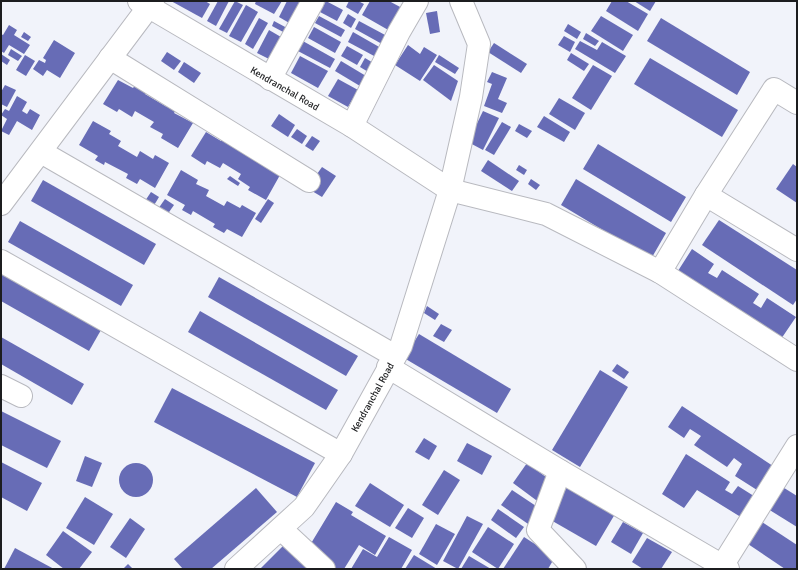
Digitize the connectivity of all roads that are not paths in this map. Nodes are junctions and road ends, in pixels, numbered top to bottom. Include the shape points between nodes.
1 (314, 1) edge
2 (417, 1) edge
3 (461, 1) edge
4 (147, 3) edge
5 (110, 58) junction
6 (270, 79) junction
7 (797, 104) edge
8 (352, 126) junction
9 (41, 152) junction
10 (310, 181) dead end
11 (450, 190) junction
12 (706, 195) junction
13 (1, 204) edge
14 (797, 250) edge
15 (1, 261) edge
16 (660, 272) junction
17 (797, 360) edge
18 (392, 362) junction
19 (1, 386) edge
20 (21, 396) dead end
21 (797, 446) edge
22 (341, 454) junction
23 (560, 471) junction
24 (280, 529) junction
25 (725, 567) edge
26 (236, 569) edge
27 (324, 569) edge
28 (575, 569) edge

1 - 6 street
2 - 8 street
3 - 11 street, Kendranchal Road via 479,44 471,97
4 - 5 street
4 - 6 street, Kendranchal Road
5 - 9 street
5 - 10 street
6 - 8 street, Kendranchal Road
7 - 12 street via 774,90
8 - 11 street, Kendranchal Road
9 - 13 street
9 - 18 street
11 - 16 street via 546,214
11 - 18 street, Kendranchal Road via 401,346
12 - 14 street
12 - 16 street
15 - 22 street
16 - 17 street
18 - 22 street, Kendranchal Road
18 - 23 street
19 - 20 street
21 - 25 street
22 - 24 street, Kendranchal Road via 304,507
23 - 25 street
23 - 28 street via 538,530
24 - 26 street, Kendranchal Road
24 - 27 street

